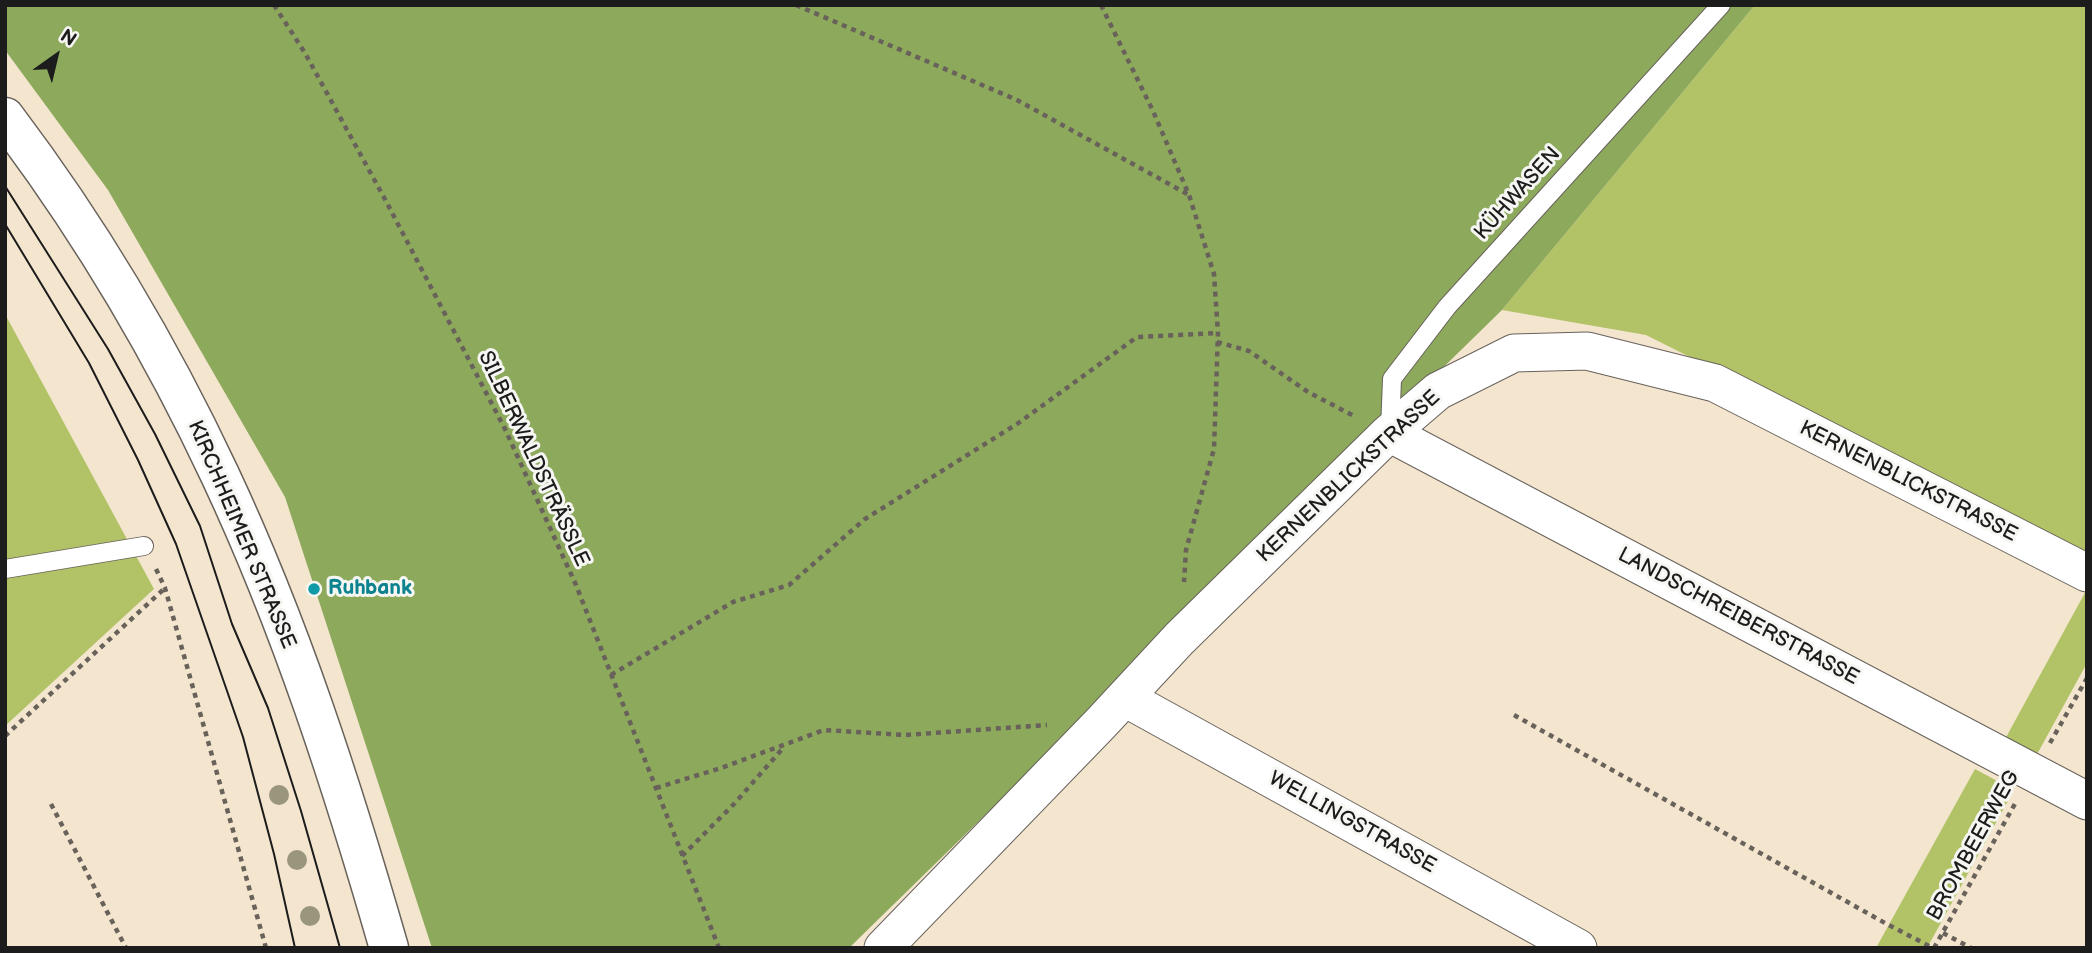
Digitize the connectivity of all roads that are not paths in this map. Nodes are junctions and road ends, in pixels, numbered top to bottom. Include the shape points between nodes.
1 (1721, 5) edge
2 (5, 117) edge
3 (1390, 433) junction
4 (144, 546) road end
5 (5, 569) edge
6 (2087, 573) edge
7 (1113, 710) junction
8 (2087, 801) edge
9 (389, 948) edge
10 (883, 948) edge
11 (1578, 948) edge

1 - 3 lane, KÜHWASEN via 1447,307 1392,379
2 - 9 main road, KIRCHHEIMER STRASSE via 152,342 220,475 274,601 312,706
3 - 6 street, KERNENBLICKSTRASSE via 1437,391 1514,354 1587,351 1714,383
3 - 7 street, KERNENBLICKSTRASSE via 1179,639
3 - 8 street, LANDSCHREIBERSTRASSE
4 - 5 lane
7 - 10 street, KERNENBLICKSTRASSE
7 - 11 street, WELLINGSTRASSE

